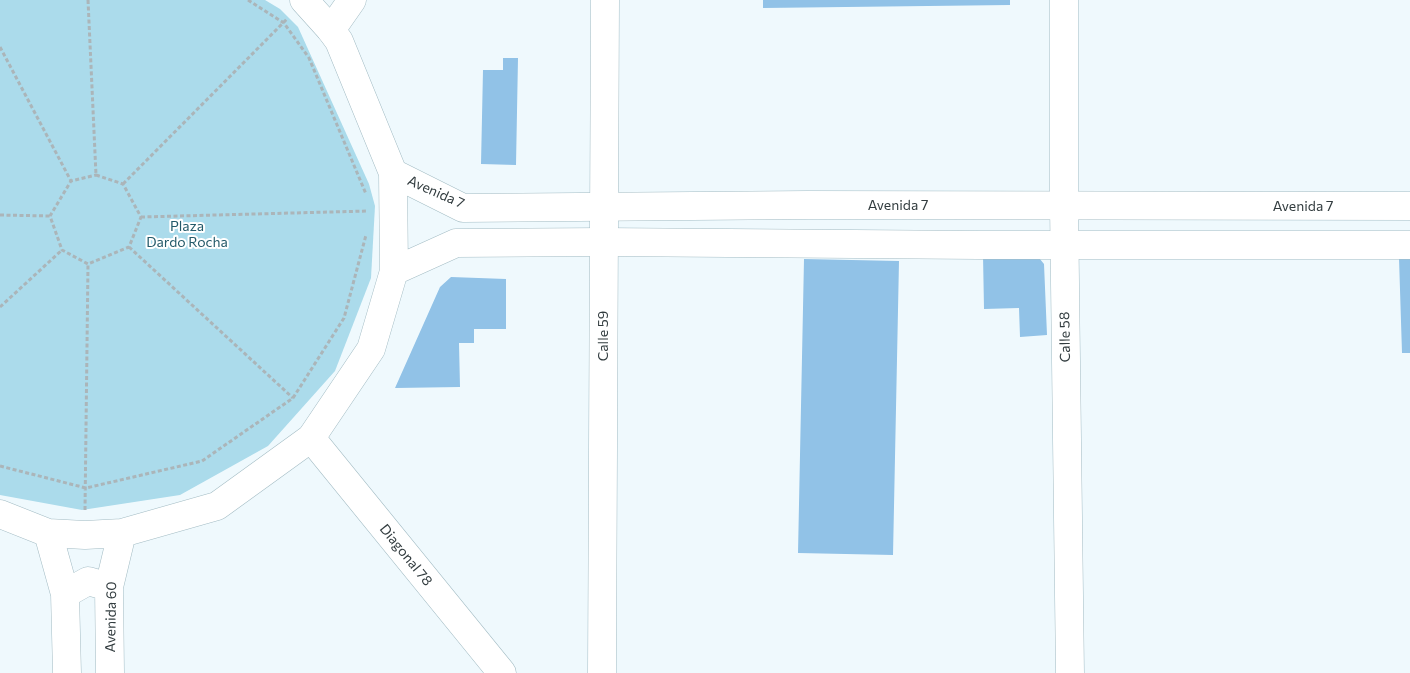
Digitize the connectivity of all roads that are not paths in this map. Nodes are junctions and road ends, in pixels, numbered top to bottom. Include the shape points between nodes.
1 (304, 0) edge
2 (352, 0) edge
3 (605, 0) edge
4 (1064, 0) edge
5 (331, 30) junction
6 (393, 173) junction
7 (604, 206) junction
8 (1064, 206) junction
9 (1410, 206) edge
10 (603, 242) junction
11 (1064, 244) junction
12 (1410, 244) edge
13 (394, 271) junction
14 (311, 438) junction
15 (0, 514) edge
16 (48, 533) junction
17 (122, 533) junction
18 (109, 588) junction
19 (65, 594) junction
20 (67, 673) edge
21 (110, 673) edge
22 (502, 673) edge
23 (602, 673) edge
24 (1070, 673) edge

1 - 5 main road
2 - 5 main road
3 - 7 main road, Calle 59
4 - 8 main road, Calle 58
5 - 6 main road via 339,41
6 - 7 main road, Avenida 7 via 463,208
6 - 13 main road
7 - 8 main road, Avenida 7
7 - 10 main road, Calle 59
8 - 9 main road, Avenida 7
8 - 11 main road, Calle 58
10 - 11 main road
10 - 13 main road via 456,243
10 - 23 main road, Calle 59
11 - 12 main road
11 - 24 main road, Calle 58
13 - 14 main road via 371,349
14 - 17 main road via 217,506
14 - 22 main road, Diagonal 78
15 - 16 main road
16 - 17 main road
16 - 19 main road
17 - 18 main road, Avenida 60
18 - 19 main road via 88,581
18 - 21 main road, Avenida 60
19 - 20 main road

